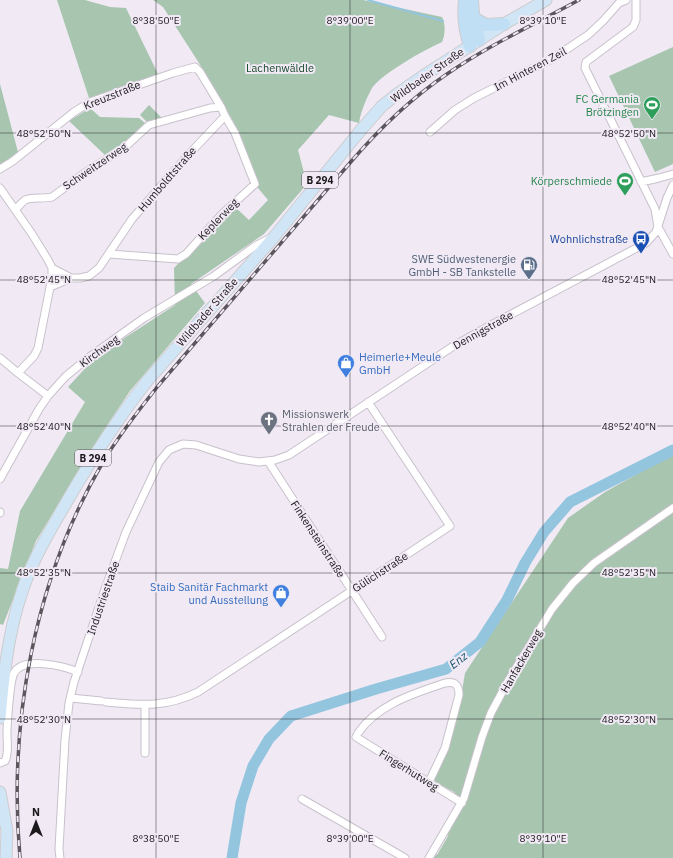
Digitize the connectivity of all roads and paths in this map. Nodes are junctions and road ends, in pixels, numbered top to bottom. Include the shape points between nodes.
1 (465, 0) edge
2 (472, 0) edge
3 (546, 0) edge
4 (626, 0) edge
5 (636, 0) edge
6 (474, 19) junction
7 (504, 24) junction
8 (474, 43) junction
9 (221, 107) junction
10 (225, 116) junction
11 (430, 132) dead end
12 (0, 169) edge
13 (673, 174) edge
14 (641, 182) junction
15 (673, 186) edge
16 (0, 188) edge
17 (16, 210) junction
18 (658, 227) junction
19 (274, 236) junction
20 (109, 254) junction
21 (673, 254) edge
22 (237, 260) junction
23 (250, 264) junction
24 (52, 268) junction
25 (71, 278) junction
26 (50, 287) junction
27 (0, 358) edge
28 (18, 373) junction
29 (48, 396) junction
30 (368, 402) junction
31 (268, 461) junction
32 (0, 479) edge
33 (673, 508) edge
34 (351, 591) junction
35 (382, 637) dead end
36 (78, 672) junction
37 (71, 698) junction
38 (145, 705) junction
39 (0, 718) edge
40 (145, 754) dead end
41 (0, 763) edge
42 (429, 782) junction
43 (0, 792) edge
44 (302, 799) dead end
45 (462, 803) junction
46 (6, 858) edge
47 (60, 858) edge
48 (405, 858) edge
49 (429, 858) edge

1 - 8 highway via 465,31
2 - 6 highway
3 - 7 main road, Wildbader Straße / B 294
4 - 11 street, Im Hinteren Zeil via 619,3 588,35 552,59 474,98 455,110
5 - 14 street via 636,20 633,26 586,62 585,68
6 - 7 highway via 486,25
6 - 8 highway
7 - 8 main road, Wildbader Straße / B 294
8 - 19 main road, Wildbader Straße / B 294 via 409,85 382,106
9 - 10 street
9 - 12 street, Kreuzstraße via 195,67 173,73 90,102
9 - 17 street, Schweitzerweg via 149,125 124,148 52,197 28,199
10 - 20 street, Humboldtstraße via 132,219
10 - 20 street, Keplerweg via 235,133 254,184 222,214 186,254 178,259
13 - 14 street
14 - 18 street via 655,209
15 - 18 street
16 - 17 street
17 - 24 street
18 - 21 street
18 - 30 street, Dennigstraße via 653,236 639,248 452,346
19 - 22 street, Kirchweg
19 - 23 main road, Wildbader Straße / B 294
20 - 25 street, Humboldtstraße via 95,272 80,278
22 - 23 street
22 - 29 street, Kirchweg via 144,318 88,358 65,377
23 - 39 main road, Wildbader Straße / B 294 via 132,400 89,464 41,548 28,573 11,632
24 - 25 street
24 - 26 street
25 - 26 street, Humboldtstraße
26 - 28 street via 38,348
27 - 28 street
28 - 29 street
29 - 32 street, Kirchweg
30 - 31 street, Dennigstraße via 293,452
30 - 34 street, Gülichstraße via 450,526
31 - 34 street, Finkensteinstraße
31 - 36 street, Industriestraße via 239,458 190,444 177,445 166,453 159,462 126,532
33 - 45 street, Hanfackerweg via 594,563 552,608 489,718
34 - 35 street, Finkensteinstraße
34 - 38 street, Gülichstraße via 198,692 165,704
36 - 37 street, Industriestraße
36 - 41 street via 48,664 26,665 16,669 12,678 7,757
37 - 38 street, Gülichstraße
37 - 47 street, Industriestraße via 65,740
38 - 40 street
42 - 42 street, Fingerhutweg via 445,748 459,695 459,688 455,683 445,683 398,700 371,718 357,735
42 - 45 street, Fingerhutweg
43 - 46 main road via 6,831
44 - 48 street
45 - 49 street, Hanfackerweg

